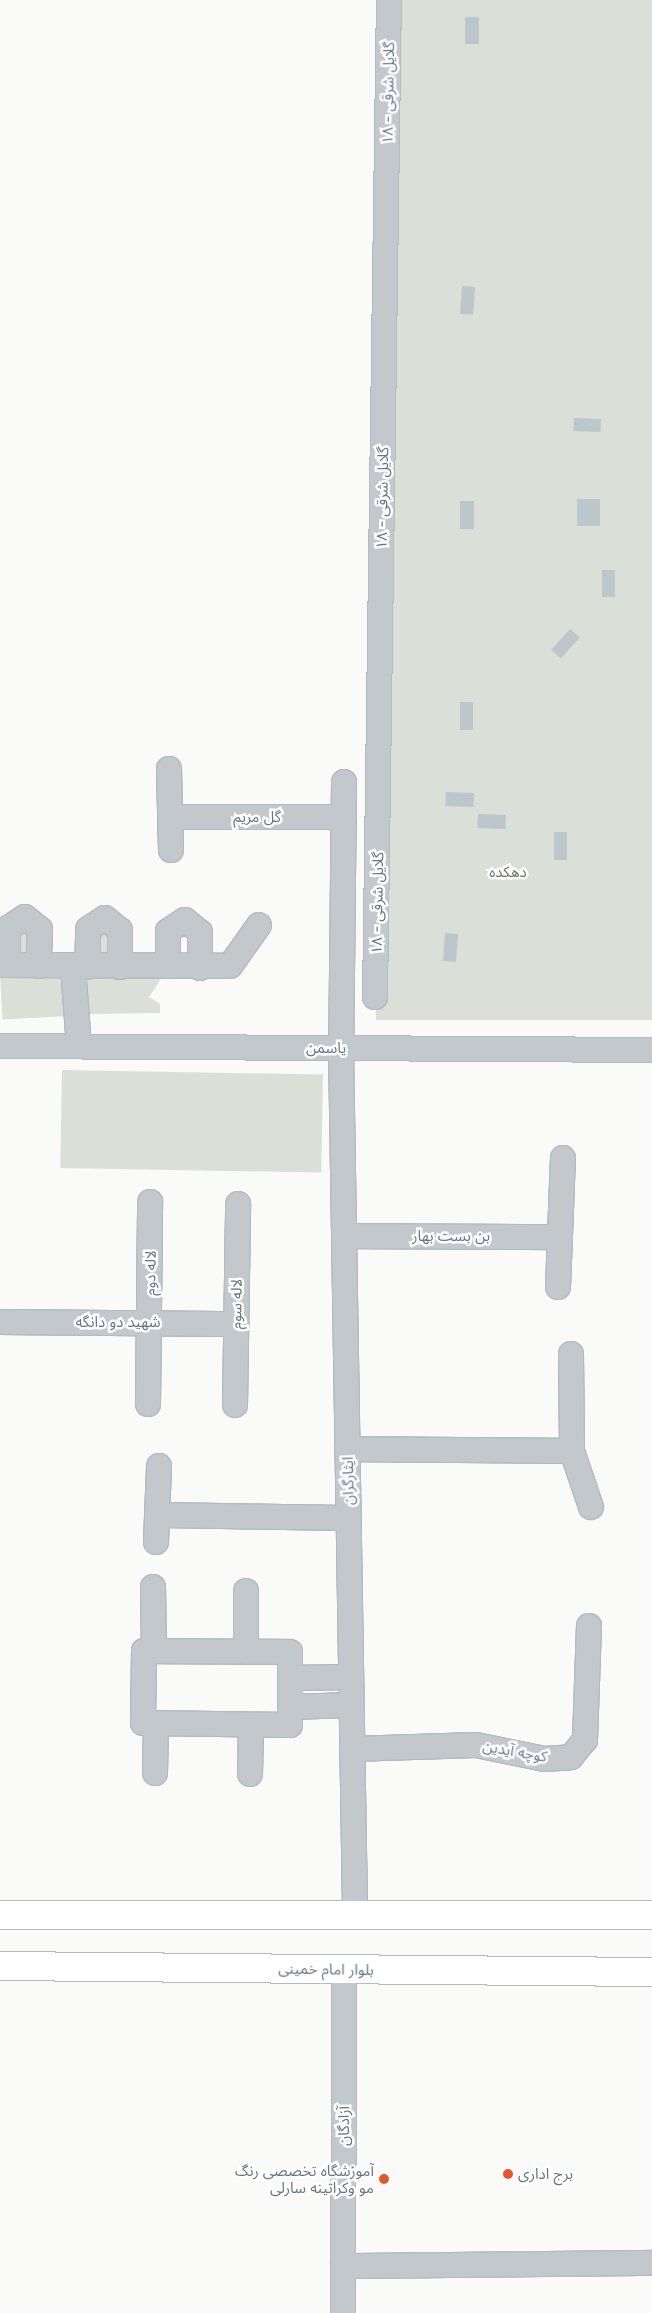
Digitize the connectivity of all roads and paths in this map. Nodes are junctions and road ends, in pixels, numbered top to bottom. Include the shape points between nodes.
1 (389, 0) edge
2 (169, 769) dead end
3 (344, 782) dead end
4 (344, 816) junction
5 (170, 817) junction
6 (171, 850) dead end
7 (259, 925) dead end
8 (4, 965) edge
9 (40, 966) junction
10 (80, 966) junction
11 (120, 966) junction
12 (168, 966) junction
13 (200, 968) junction
14 (375, 997) dead end
15 (0, 1046) edge
16 (79, 1046) junction
17 (341, 1048) junction
18 (652, 1050) edge
19 (563, 1158) dead end
20 (150, 1202) dead end
21 (238, 1204) dead end
22 (344, 1236) junction
23 (559, 1236) junction
24 (558, 1287) dead end
25 (0, 1322) edge
26 (149, 1322) junction
27 (236, 1324) junction
28 (571, 1354) dead end
29 (148, 1404) dead end
30 (235, 1405) dead end
31 (347, 1449) junction
32 (572, 1451) junction
33 (159, 1466) dead end
34 (591, 1507) dead end
35 (157, 1515) junction
36 (348, 1518) junction
37 (156, 1542) dead end
38 (153, 1587) dead end
39 (246, 1591) dead end
40 (590, 1626) dead end
41 (154, 1651) junction
42 (246, 1652) junction
43 (290, 1678) junction
44 (351, 1678) junction
45 (352, 1705) junction
46 (290, 1707) junction
47 (156, 1723) junction
48 (251, 1725) junction
49 (352, 1749) junction
50 (155, 1773) dead end
51 (250, 1774) dead end
52 (355, 1914) junction
53 (0, 1915) edge
54 (652, 1915) edge
55 (0, 1966) edge
56 (344, 1969) junction
57 (652, 1972) edge
58 (652, 2263) edge
59 (343, 2266) junction
60 (343, 2313) edge

1 - 14 street, گلایل شرقی - ۱۸
2 - 5 street
3 - 4 street, ایثارگران
4 - 5 street, گل مریم
4 - 17 street, ایثارگران
5 - 6 street
7 - 13 street via 230,966
8 - 9 street
8 - 9 street via 8,928 25,917 40,929
9 - 10 street
10 - 11 street
10 - 11 street via 88,929 105,918 120,930
10 - 16 street
11 - 12 street
12 - 13 street
12 - 13 street via 168,931 185,920 200,932
15 - 16 street, یاسمن
16 - 17 street, یاسمن
17 - 18 street, یاسمن
17 - 22 street, ایثارگران
19 - 23 street
20 - 26 street, لاله دوم
21 - 27 street, لاله سوم
22 - 23 street, بن بست بهار
22 - 31 street, ایثارگران
23 - 24 street
25 - 26 street, شهید دو دانگه
26 - 27 street, شهید دو دانگه
26 - 29 street, لاله دوم
27 - 30 street, لاله سوم
28 - 32 street
31 - 32 street
31 - 36 street, ایثارگران
32 - 34 street
33 - 35 street
35 - 36 street
35 - 37 street
36 - 44 street, ایثارگران
38 - 41 street
39 - 42 street
40 - 49 street, کوچه آیدین via 585,1740 571,1757 545,1759 476,1745
41 - 42 street
41 - 47 street via 144,1651 143,1723
42 - 43 street via 290,1652
43 - 44 street
43 - 46 street
44 - 45 street, ایثارگران
45 - 46 street
45 - 49 street, ایثارگران
46 - 48 street via 290,1725
47 - 48 street
47 - 50 street
48 - 51 street
49 - 52 street, ایثارگران
52 - 53 main road
52 - 54 main road
55 - 56 main road, بلوار امام خمینی
56 - 57 main road, بلوار امام خمینی
56 - 59 street, آزادگان
58 - 59 street
59 - 60 street, آزادگان

